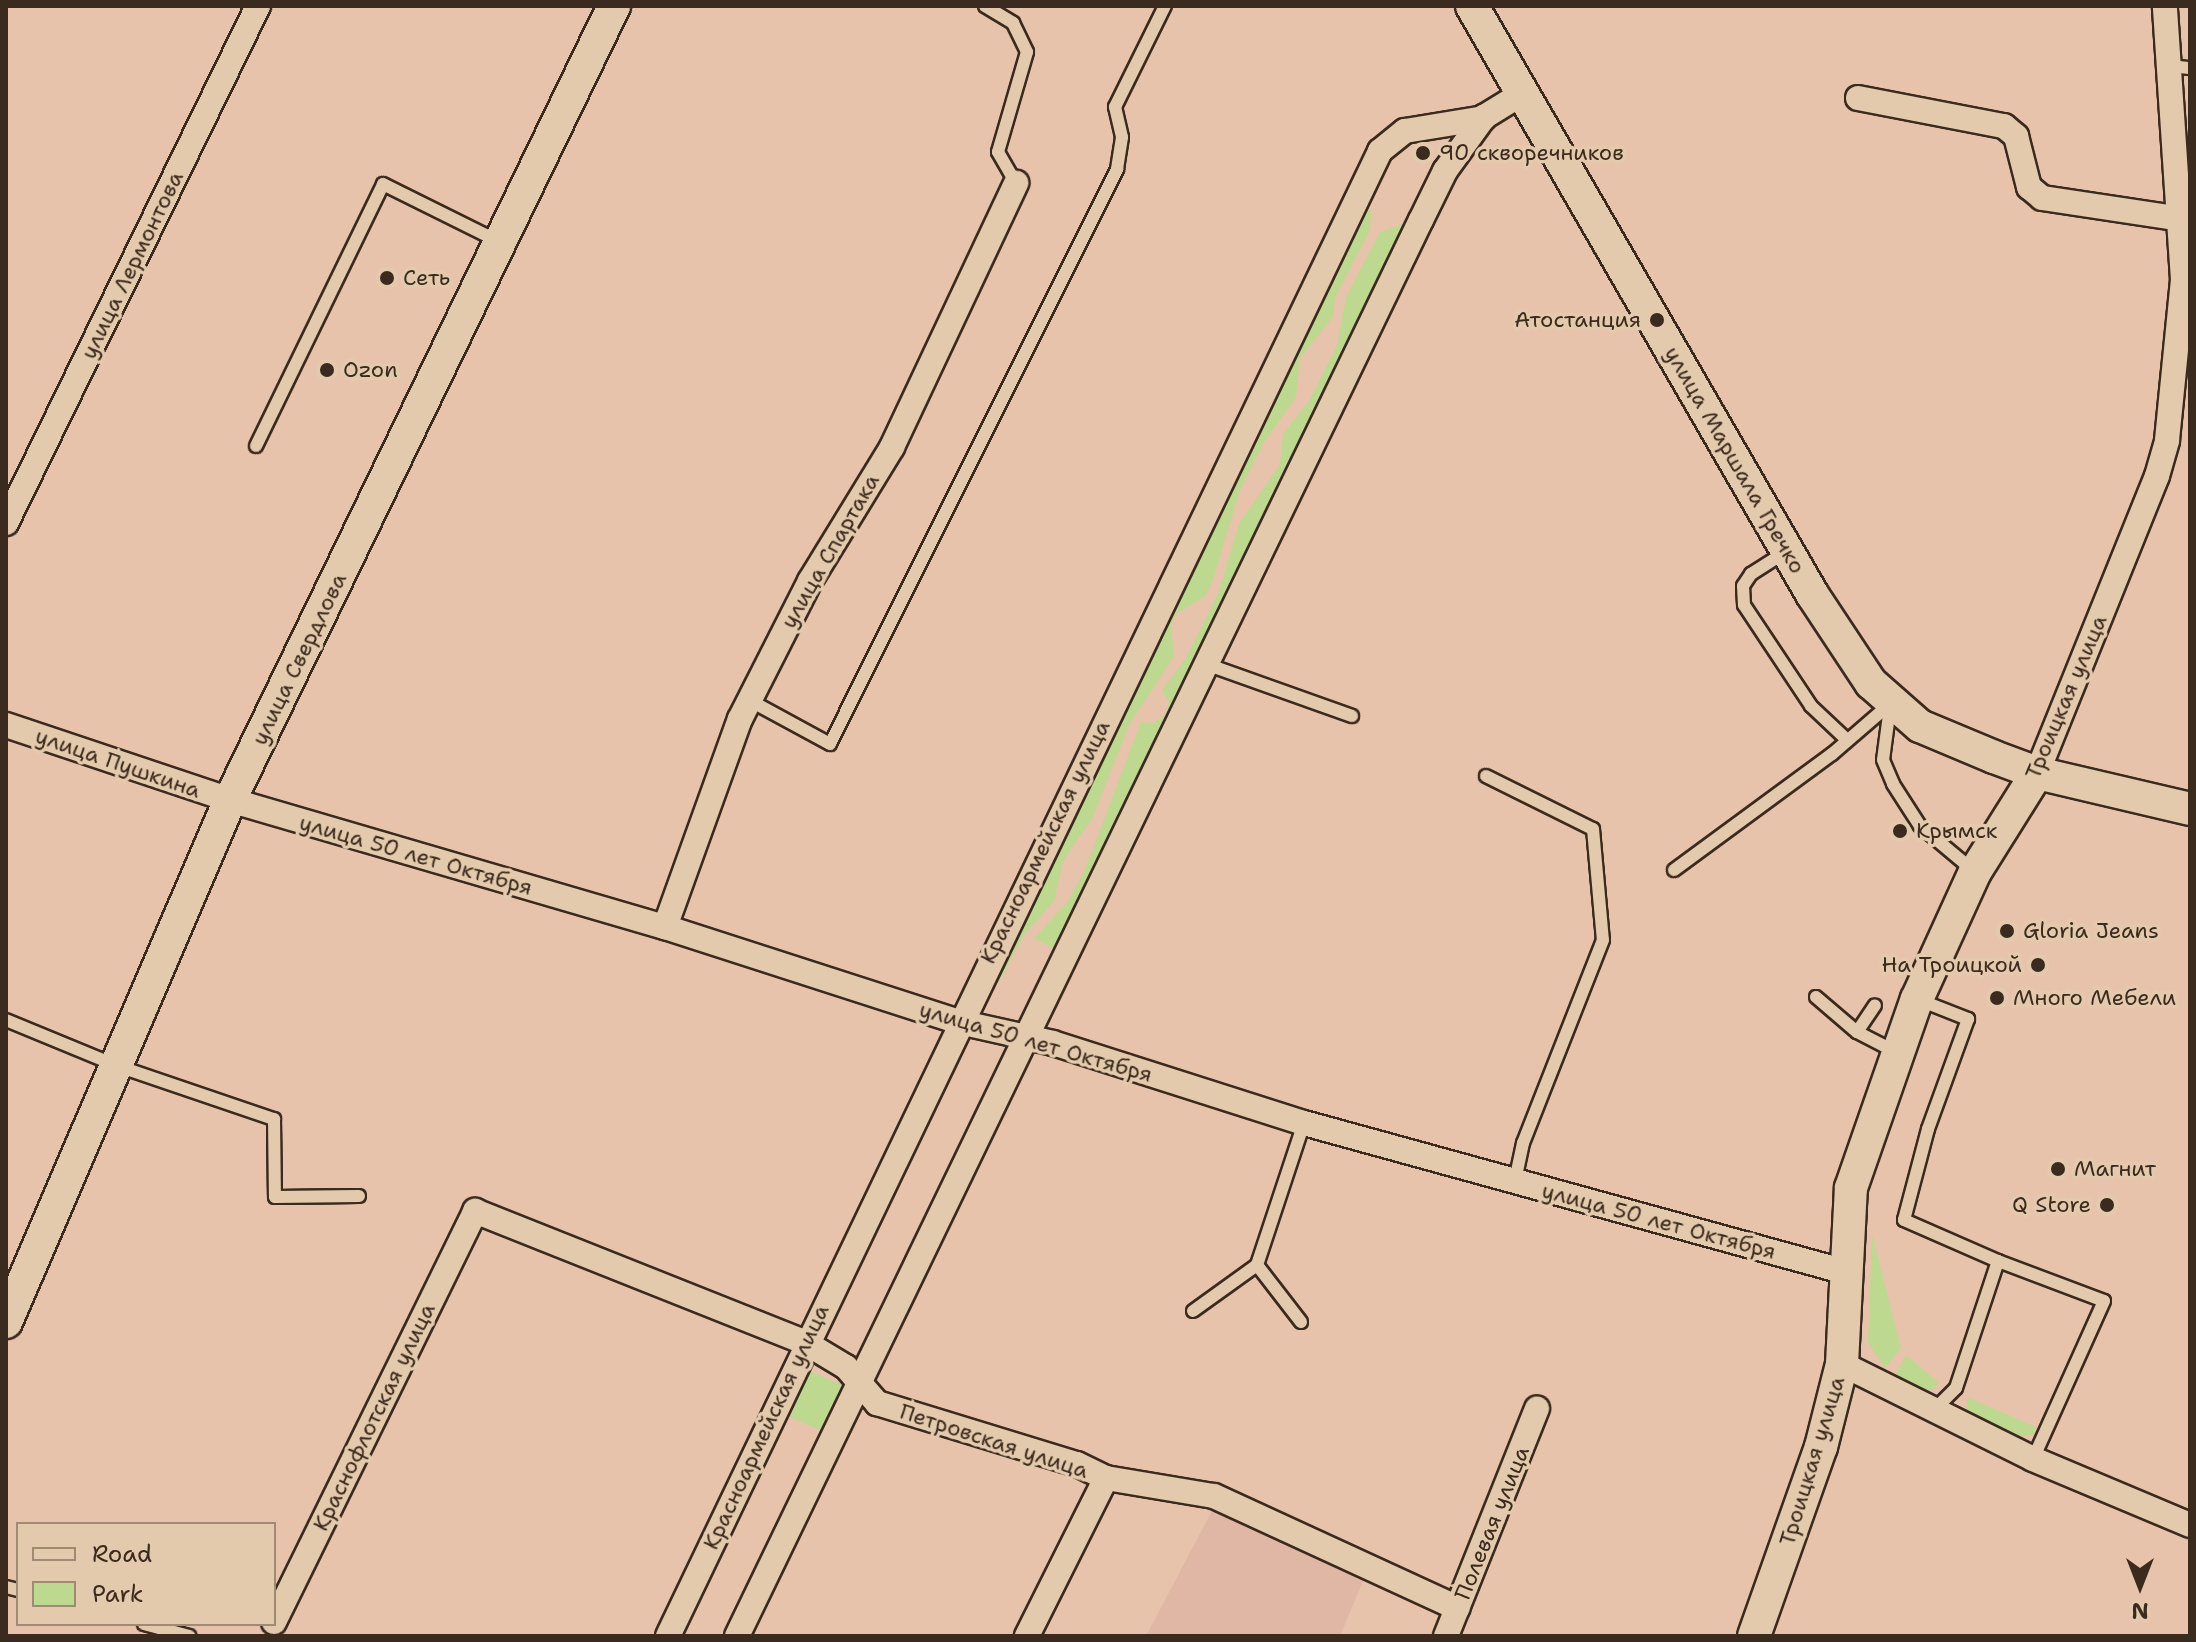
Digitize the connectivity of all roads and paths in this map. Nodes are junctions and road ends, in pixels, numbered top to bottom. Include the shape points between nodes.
1 (258, 6) edge
2 (614, 6) edge
3 (985, 6) edge
4 (1165, 6) edge
5 (1472, 6) edge
6 (2165, 6) edge
7 (2180, 67) edge
8 (1523, 93) junction
9 (1858, 98) dead end
10 (1484, 118) junction
11 (1016, 183) joint
12 (2182, 219) junction
13 (501, 242) junction
14 (256, 446) dead end
15 (6, 523) edge
16 (1787, 551) junction
17 (1206, 664) junction
18 (749, 700) junction
19 (1891, 703) junction
20 (1352, 716) dead end
21 (6, 725) edge
22 (1846, 739) junction
23 (2037, 773) junction
24 (1486, 776) dead end
25 (230, 800) junction
26 (2190, 809) edge
27 (1674, 870) dead end
28 (1975, 872) junction
29 (665, 927) junction
30 (1816, 997) dead end
31 (1917, 999) junction
32 (1875, 1005) dead end
33 (6, 1020) edge
34 (959, 1022) junction
35 (1857, 1032) junction
36 (1026, 1037) junction
37 (1896, 1052) junction
38 (115, 1065) junction
39 (1304, 1123) junction
40 (1515, 1181) junction
41 (359, 1196) dead end
42 (475, 1211) joint
43 (1998, 1261) junction
44 (1257, 1265) junction
45 (1846, 1272) junction
46 (1193, 1311) dead end
47 (6, 1322) edge
48 (1301, 1322) dead end
49 (806, 1343) junction
50 (1842, 1364) junction
51 (858, 1383) junction
52 (1537, 1409) dead end
53 (1933, 1411) junction
54 (2033, 1459) junction
55 (1106, 1478) junction
56 (2190, 1525) edge
57 (1458, 1608) junction
58 (276, 1617) edge
59 (152, 1626) edge
60 (189, 1636) edge
61 (668, 1636) edge
62 (737, 1636) edge
63 (1027, 1636) edge
64 (1446, 1636) edge
65 (1754, 1636) edge

1 - 15 street, улица Лермонтова
2 - 13 main road, улица Свердлова
3 - 11 lane via 1013,23 1027,52 998,152
4 - 18 lane via 1115,107 1122,137 1117,169 830,744
5 - 8 main road, улица Маршала Гречко
6 - 7 street, Троицкая улица
7 - 12 street, Троицкая улица
8 - 10 street, Красноармейская улица
8 - 16 main road, улица Маршала Гречко
9 - 12 street via 2004,126 2016,136 2029,187 2042,198
10 - 17 street, Красноармейская улица via 1445,171
10 - 34 street, Красноармейская улица via 1405,131 1380,151
11 - 18 street, улица Спартака via 892,447 810,581
12 - 23 street, Троицкая улица via 2181,332 2167,440 2152,491
13 - 14 lane via 383,184
13 - 25 main road, улица Свердлова
16 - 19 main road, улица Маршала Гречко via 1828,620
16 - 22 lane via 1751,574 1743,586 1744,605 1811,706
17 - 20 lane
17 - 36 street, Красноармейская улица
18 - 29 street, улица Спартака
19 - 22 lane
19 - 23 main road, улица Маршала Гречко via 1920,726
19 - 28 lane via 1883,760 1893,784 1920,826
21 - 25 street, улица Пушкина
22 - 27 lane
23 - 26 main road, улица Маршала Гречко
23 - 28 main road, Троицкая улица
24 - 40 lane via 1593,829 1603,940 1523,1143
25 - 29 street, улица 50 лет Октября
25 - 38 main road, улица Свердлова
28 - 31 main road, Троицкая улица
29 - 34 street, улица 50 лет Октября
30 - 35 lane
31 - 37 main road, Троицкая улица
31 - 43 lane via 1968,1019 1928,1129 1904,1220
32 - 35 lane
33 - 38 lane
34 - 36 street, улица 50 лет Октября
34 - 49 street, Красноармейская улица
35 - 37 lane
36 - 39 street, улица 50 лет Октября
36 - 51 street, Красноармейская улица
37 - 45 main road, Троицкая улица via 1851,1188
38 - 41 lane via 274,1119 275,1197
38 - 47 main road, улица Свердлова
39 - 40 street, улица 50 лет Октября
39 - 44 lane
40 - 45 street, улица 50 лет Октября
42 - 49 street, Петровская улица
42 - 58 street, Краснофлотская улица
43 - 53 lane via 1956,1388
43 - 54 lane via 2104,1301
44 - 46 lane
44 - 48 lane
45 - 50 main road, Троицкая улица
49 - 51 street, Петровская улица via 846,1367
49 - 61 street, Красноармейская улица
50 - 53 street
50 - 65 main road, Троицкая улица via 1821,1447
51 - 55 street, Петровская улица via 877,1403 1077,1464
51 - 62 street, Красноармейская улица
52 - 57 street, Полевая улица
53 - 54 street
54 - 56 street
55 - 57 street via 1214,1496
55 - 63 street, Петровская улица
57 - 64 street, Полевая улица
59 - 60 lane

